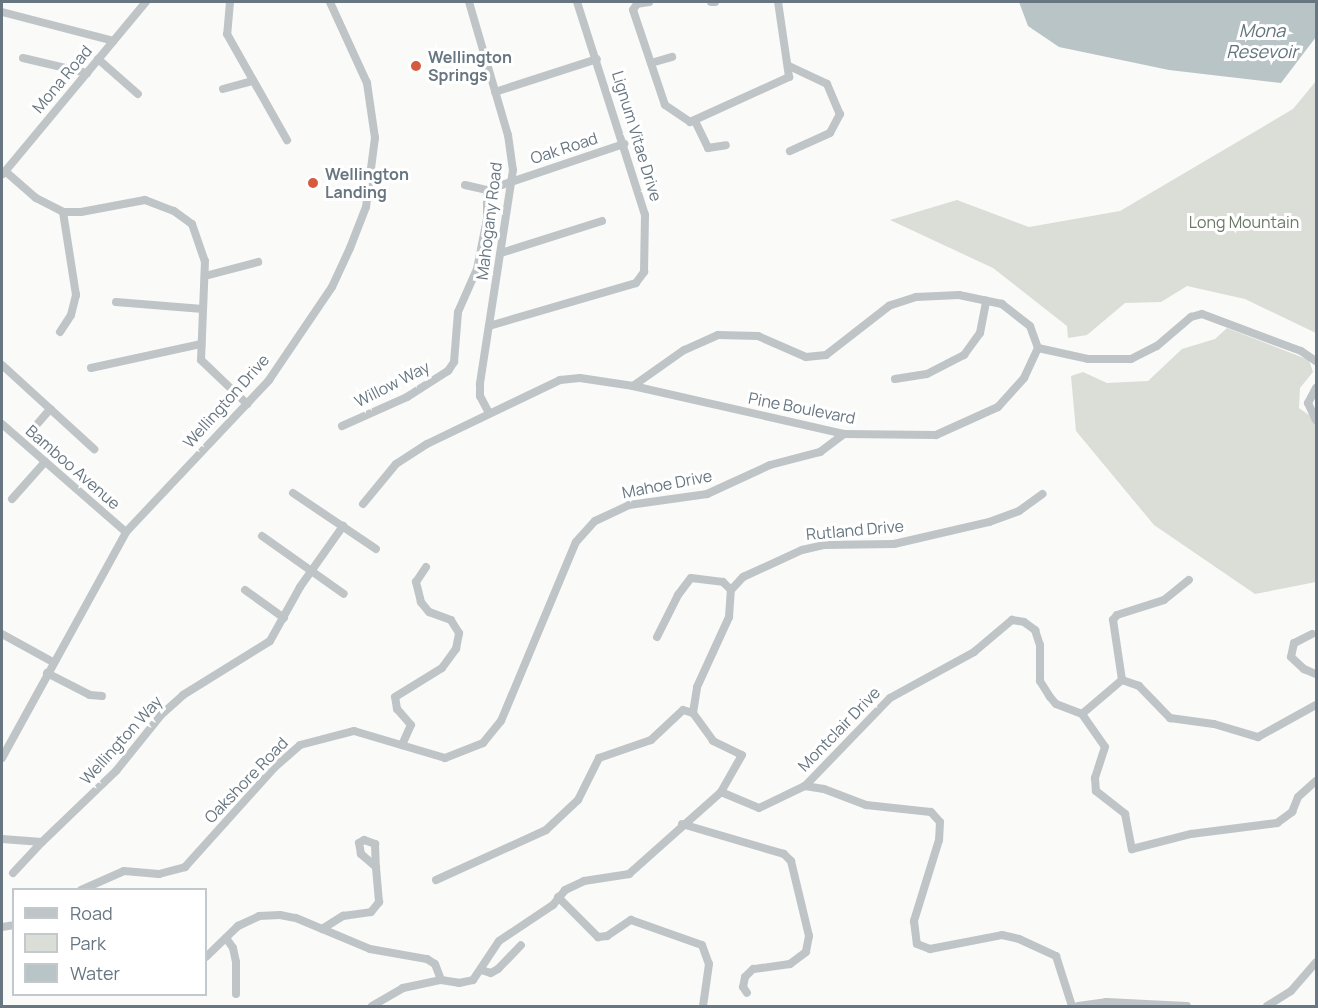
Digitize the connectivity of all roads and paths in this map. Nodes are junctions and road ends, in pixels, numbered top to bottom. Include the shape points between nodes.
1 (146, 2) edge
2 (230, 2) edge
3 (330, 2) edge
4 (469, 2) edge
5 (577, 2) edge
6 (649, 2) edge
7 (778, 2) edge
8 (2, 12) edge
9 (113, 41) junction
10 (672, 57) dead end
11 (23, 58) dead end
12 (98, 59) junction
13 (597, 59) junction
14 (651, 63) junction
15 (789, 66) junction
16 (87, 73) junction
17 (253, 81) junction
18 (223, 89) dead end
19 (495, 92) junction
20 (138, 94) dead end
21 (695, 121) junction
22 (286, 140) dead end
23 (624, 144) junction
24 (726, 145) dead end
25 (790, 151) dead end
26 (3, 174) edge
27 (512, 181) junction
28 (465, 185) dead end
29 (487, 189) junction
30 (63, 212) junction
31 (602, 221) dead end
32 (501, 253) junction
33 (258, 262) dead end
34 (205, 276) junction
35 (986, 301) junction
36 (116, 302) dead end
37 (203, 309) junction
38 (489, 326) junction
39 (60, 332) dead end
40 (201, 344) junction
41 (1038, 348) junction
42 (1317, 361) edge
43 (2, 365) edge
44 (91, 368) dead end
45 (896, 379) dead end
46 (633, 386) junction
47 (1317, 388) edge
48 (247, 404) junction
49 (50, 409) junction
50 (488, 411) junction
51 (1317, 420) edge
52 (2, 424) edge
53 (342, 426) dead end
54 (844, 434) junction
55 (26, 436) junction
56 (94, 449) dead end
57 (45, 462) junction
58 (293, 493) dead end
59 (1042, 494) dead end
60 (12, 499) dead end
61 (363, 504) dead end
62 (343, 526) junction
63 (126, 532) junction
64 (262, 536) dead end
65 (376, 549) dead end
66 (426, 567) dead end
67 (312, 570) junction
68 (1188, 580) dead end
69 (245, 590) dead end
70 (731, 590) junction
71 (344, 594) dead end
72 (284, 618) junction
73 (2, 634) edge
74 (1312, 634) dead end
75 (657, 637) dead end
76 (530, 651) joint
77 (53, 662) junction
78 (47, 673) junction
79 (1317, 674) edge
80 (1122, 680) junction
81 (102, 696) dead end
82 (1317, 705) edge
83 (693, 713) junction
84 (1082, 714) junction
85 (402, 746) junction
86 (2, 758) edge
87 (1317, 781) edge
88 (806, 786) junction
89 (721, 792) junction
90 (682, 824) junction
91 (2, 839) edge
92 (42, 842) junction
93 (376, 867) dead end
94 (13, 873) dead end
95 (436, 880) dead end
96 (86, 888) edge
97 (558, 897) junction
98 (322, 929) junction
99 (226, 938) junction
100 (521, 945) dead end
101 (207, 956) edge
102 (1317, 962) edge
103 (481, 970) junction
104 (441, 980) junction
105 (747, 993) dead end
106 (236, 994) dead end
107 (372, 1006) edge
108 (703, 1006) edge
109 (1072, 1006) edge
110 (1078, 1006) edge
111 (1187, 1006) edge
112 (1267, 1006) edge

1 - 9 street, Mona Road
2 - 17 street via 227,34
3 - 48 street, Wellington Drive via 367,83 375,138 371,183 366,207 332,287 269,380
4 - 19 street, Mahogany Road
5 - 13 street, Lignum Vitae Drive
6 - 14 street via 637,4 633,10
7 - 15 street
8 - 9 street
9 - 12 street, Mona Road
10 - 14 street
11 - 16 street
12 - 16 street, Mona Road
12 - 20 street
13 - 19 street
13 - 23 street, Lignum Vitae Drive
14 - 21 street via 665,105 678,117
15 - 21 street via 789,77 784,82
15 - 25 street via 827,84 840,114 830,134
16 - 26 street, Mona Road
17 - 18 street
17 - 22 street
19 - 27 street, Mahogany Road via 508,135
21 - 24 street via 708,148
23 - 27 street, Oak Road
23 - 38 street, Lignum Vitae Drive via 645,215 641,279
26 - 30 street
27 - 29 street
27 - 32 street, Mahogany Road
28 - 29 street
29 - 53 street, Willow Way via 487,219 477,269 458,312 454,362 448,371 407,397
30 - 34 street via 134,200 157,204 192,224 203,246
30 - 39 street via 76,295 71,315
31 - 32 street
32 - 38 street, Mahogany Road
33 - 34 street
34 - 37 street
35 - 41 street via 1002,304 1020,315 1030,326
35 - 45 street via 986,318 980,333 964,355 927,374
35 - 46 street via 935,295 903,300 865,324 839,347 815,357 758,336 718,335 684,350
36 - 37 street
37 - 40 street
38 - 50 street, Mahogany Road via 480,396
40 - 44 street
40 - 48 street via 204,366
41 - 42 street via 1088,359 1131,359 1157,346 1191,316 1202,314 1301,351
41 - 54 street, Pine Boulevard via 1012,394 998,408 968,423 936,435
43 - 49 street
46 - 50 street, Pine Boulevard via 569,378
46 - 54 street, Pine Boulevard
47 - 51 street via 1308,403
48 - 63 street, Wellington Drive
49 - 55 street
49 - 56 street
50 - 61 street, Pine Boulevard via 396,464
52 - 55 street, Bamboo Avenue
54 - 76 street, Mahoe Drive via 820,453 770,465 707,494 628,505 595,521 576,542
55 - 57 street, Bamboo Avenue
57 - 60 street
57 - 63 street, Bamboo Avenue
58 - 62 street
59 - 70 street, Rutland Drive via 1019,511 938,535 894,544 824,545 802,550 743,577
62 - 65 street
62 - 67 street, Wellington Way
63 - 77 street, Wellington Drive
64 - 67 street
66 - 85 street via 416,582 421,602 435,615 451,620 459,633 456,649 442,668 395,697 397,709 411,725
67 - 71 street
67 - 72 street, Wellington Way
68 - 80 street via 1164,600 1117,615 1113,620
69 - 72 street
70 - 75 street via 723,582 691,578
70 - 83 street via 729,618 697,687
72 - 92 street, Wellington Way via 270,641 183,695 161,715 116,771
73 - 77 street
74 - 79 street via 1294,643 1291,657
76 - 85 street, Oakshore Road via 501,721 483,743 445,758
77 - 78 street, Wellington Drive
78 - 81 street via 90,695
78 - 86 street, Wellington Drive
80 - 82 street via 1139,686 1170,718 1214,724 1258,737
80 - 84 street
83 - 89 street via 710,739 742,755
83 - 95 street via 683,710 651,740 599,758 578,800 546,830
84 - 87 street via 1106,747 1095,777 1096,791 1125,814 1132,849 1191,834 1277,823 1292,812 1309,783
84 - 88 street, Montclair Drive via 1056,704 1050,697 1040,681 1040,645 1035,630 1012,620 974,652 890,698
85 - 96 street, Oakshore Road via 354,731 300,745 274,767 185,867 159,874 124,871
88 - 89 street, Montclair Drive via 759,808
88 - 109 street via 866,805 932,812 940,822 939,840 914,921 917,944 930,949 1002,935 1019,939 1060,961
89 - 90 street
90 - 97 street via 629,874 584,881
90 - 105 street via 784,854 791,861 809,936 806,952 790,964 753,969 745,976 743,987
91 - 92 street
92 - 94 street, Wellington Way
93 - 98 street via 379,892 374,908 363,915 342,916
97 - 103 street via 499,941
97 - 108 street via 598,937 607,936 631,920 702,945 710,964
98 - 99 street via 296,918 260,916 238,926
98 - 104 street via 370,949 428,959 435,964
99 - 101 street
99 - 106 street via 235,955
100 - 103 street via 498,969 491,973
102 - 112 street via 1291,991
103 - 104 street via 473,980 459,984
104 - 107 street via 403,988
110 - 111 street via 1106,1002

